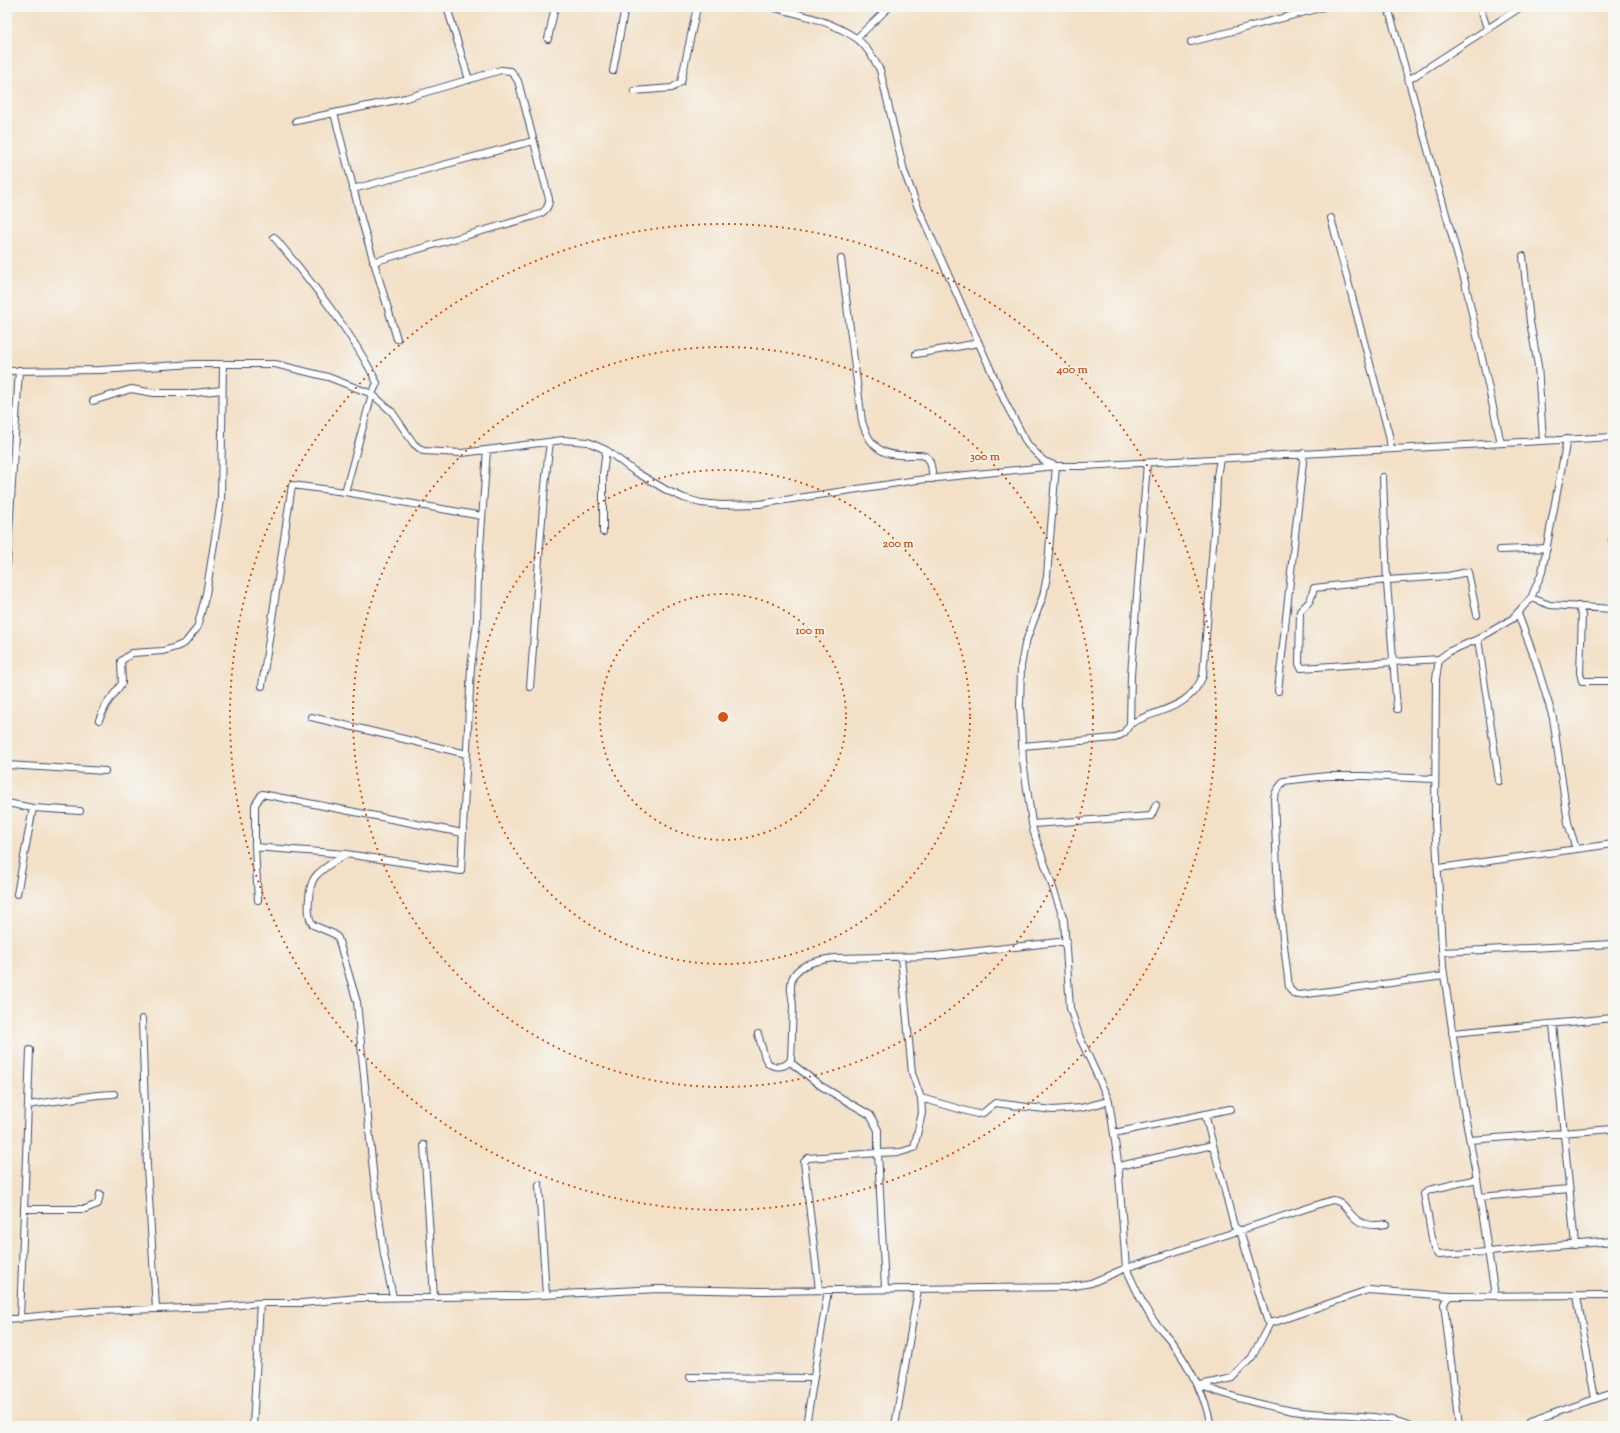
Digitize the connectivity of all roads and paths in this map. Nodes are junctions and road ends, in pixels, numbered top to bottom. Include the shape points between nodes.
1 (447, 7) edge
2 (555, 7) edge
3 (626, 7) edge
4 (697, 7) edge
5 (771, 7) edge
6 (889, 7) edge
7 (1324, 7) edge
8 (1388, 7) edge
9 (1480, 7) edge
10 (1521, 7) edge
11 (1487, 28) junction
12 (857, 38) junction
13 (548, 39) dead end
14 (1191, 42) dead end
15 (612, 71) dead end
16 (1410, 79) junction
17 (469, 80) junction
18 (634, 91) dead end
19 (334, 112) junction
20 (296, 122) dead end
21 (532, 142) junction
22 (353, 189) junction
23 (1331, 218) dead end
24 (274, 237) dead end
25 (1523, 256) dead end
26 (841, 259) dead end
27 (373, 262) junction
28 (397, 339) dead end
29 (979, 343) junction
30 (916, 354) dead end
31 (223, 364) junction
32 (19, 370) junction
33 (7, 371) edge
34 (222, 390) junction
35 (372, 394) junction
36 (93, 401) dead end
37 (1613, 437) edge
38 (1567, 439) junction
39 (1543, 440) junction
40 (550, 442) junction
41 (1501, 443) junction
42 (1391, 449) junction
43 (487, 450) junction
44 (606, 450) junction
45 (1304, 453) junction
46 (1220, 459) junction
47 (1147, 463) junction
48 (1056, 466) junction
49 (1383, 476) dead end
50 (932, 479) junction
51 (345, 492) junction
52 (482, 516) junction
53 (603, 532) dead end
54 (1547, 548) junction
55 (1500, 550) dead end
56 (7, 564) edge
57 (1387, 580) junction
58 (1531, 598) junction
59 (1578, 606) junction
60 (1613, 609) edge
61 (1518, 614) junction
62 (1477, 615) dead end
63 (1478, 639) junction
64 (1439, 659) junction
65 (1393, 661) junction
66 (1613, 681) edge
67 (262, 686) dead end
68 (530, 687) dead end
69 (1278, 691) dead end
70 (1396, 709) dead end
71 (311, 717) dead end
72 (99, 720) dead end
73 (1130, 724) junction
74 (1022, 746) junction
75 (467, 754) junction
76 (7, 765) edge
77 (105, 771) dead end
78 (1435, 779) junction
79 (1499, 781) dead end
80 (7, 803) edge
81 (1156, 805) dead end
82 (33, 808) junction
83 (80, 811) dead end
84 (1032, 824) junction
85 (463, 833) junction
86 (1613, 844) edge
87 (255, 847) junction
88 (1576, 849) junction
89 (346, 854) junction
90 (1438, 868) junction
91 (17, 894) dead end
92 (258, 900) dead end
93 (1067, 941) junction
94 (1613, 944) edge
95 (1442, 952) junction
96 (901, 958) junction
97 (1444, 976) junction
98 (1613, 1018) edge
99 (142, 1020) dead end
100 (1553, 1024) junction
101 (1452, 1033) junction
102 (758, 1034) dead end
103 (30, 1050) dead end
104 (790, 1062) junction
105 (114, 1094) dead end
106 (921, 1098) junction
107 (1109, 1101) junction
108 (28, 1105) junction
109 (1230, 1109) dead end
110 (1206, 1114) junction
111 (1613, 1129) edge
112 (1564, 1132) junction
113 (1114, 1133) junction
114 (1470, 1140) junction
115 (424, 1145) dead end
116 (1213, 1145) junction
117 (878, 1154) junction
118 (1119, 1166) junction
119 (1477, 1179) junction
120 (539, 1185) dead end
121 (1569, 1189) junction
122 (100, 1194) dead end
123 (1480, 1197) junction
124 (25, 1210) junction
125 (1386, 1224) dead end
126 (1240, 1231) junction
127 (1613, 1242) edge
128 (1575, 1245) junction
129 (1488, 1252) junction
130 (1126, 1268) junction
131 (885, 1288) junction
132 (918, 1289) junction
133 (819, 1290) junction
134 (828, 1290) junction
135 (546, 1295) junction
136 (1450, 1296) junction
137 (1495, 1296) junction
138 (1577, 1296) junction
139 (1613, 1296) edge
140 (434, 1297) junction
141 (393, 1298) junction
142 (260, 1303) junction
143 (156, 1308) junction
144 (20, 1319) junction
145 (7, 1320) edge
146 (1270, 1323) junction
147 (690, 1377) dead end
148 (813, 1378) junction
149 (1198, 1385) junction
150 (1613, 1393) edge
151 (1595, 1399) junction
152 (1529, 1422) dead end
153 (253, 1426) edge
154 (806, 1426) edge
155 (895, 1426) edge
156 (1212, 1426) edge
157 (1411, 1426) edge
158 (1459, 1426) edge

1 - 17 street
2 - 13 street
3 - 15 street
4 - 18 street via 681,82 672,88
5 - 12 street via 829,24
6 - 12 street
7 - 14 street
8 - 16 street
9 - 11 street
10 - 11 street
11 - 16 street
12 - 29 street via 880,70 904,171
16 - 41 street via 1465,282
17 - 19 street via 406,98
17 - 21 street via 501,70 511,71 518,81
19 - 20 street
19 - 22 street
21 - 22 street
21 - 27 street via 549,200 549,205 542,214
22 - 27 street
23 - 42 street
24 - 35 street via 328,305 367,363 377,383
25 - 39 street via 1538,366
26 - 50 street via 866,435 871,444 885,453 927,457 930,461
27 - 28 street
29 - 30 street
29 - 48 street via 1006,404 1028,445 1044,461
31 - 32 street via 100,370
31 - 34 street
31 - 35 street via 286,366 328,377
32 - 33 street
32 - 56 street
34 - 36 street via 160,393 131,389
34 - 72 street via 221,500 206,594 197,628 185,643 176,648 132,653 121,661 122,682
35 - 43 street via 392,412 414,444 423,451 462,453
35 - 51 street
37 - 38 street
38 - 39 street
38 - 54 street
39 - 41 street
40 - 43 street
40 - 44 street via 588,442
40 - 68 street via 539,545
41 - 42 street
42 - 45 street
43 - 52 street
44 - 50 street via 651,482 701,503 759,504
44 - 53 street via 603,474
45 - 46 street
45 - 69 street
46 - 47 street
46 - 73 street via 1203,676 1191,695 1177,706
47 - 48 street
47 - 73 street via 1131,675
48 - 50 street
48 - 74 street via 1048,576 1021,666
49 - 57 street
51 - 52 street
51 - 67 street via 292,485
52 - 75 street
54 - 55 street
54 - 58 street via 1542,572
57 - 62 street via 1448,576 1468,572
57 - 65 street
57 - 65 street via 1314,588 1310,601 1300,611 1299,664 1304,669
58 - 59 street via 1550,605
58 - 61 street
59 - 60 street
59 - 66 street via 1582,615 1582,681
61 - 63 street
61 - 88 street via 1536,659 1553,718 1568,823
63 - 64 street via 1450,651
63 - 79 street
64 - 65 street
64 - 78 street via 1436,679
65 - 70 street
71 - 75 street
73 - 74 street via 1124,733 1115,738
74 - 84 street
75 - 85 street
76 - 77 street
78 - 90 street
78 - 97 street via 1327,776 1284,781 1274,797 1278,896 1289,987 1294,994
80 - 82 street
81 - 84 street via 1151,816
82 - 83 street
82 - 91 street
84 - 93 street via 1064,920
85 - 87 street via 262,794 255,805
85 - 89 street via 461,871
86 - 88 street
87 - 89 street
87 - 92 street
88 - 90 street
89 - 141 street via 314,878 309,917 313,925 338,938 357,1002 373,1171 384,1254
90 - 95 street
93 - 96 street
93 - 107 street via 1070,1008 1080,1038
94 - 95 street
95 - 97 street
96 - 104 street via 834,958 808,964 800,969 791,984 793,1008
96 - 106 street via 912,1073
97 - 101 street
98 - 100 street
99 - 143 street via 147,1167
100 - 101 street
100 - 112 street
101 - 114 street
102 - 104 street via 769,1064 778,1067
103 - 108 street
104 - 117 street via 821,1086 870,1115 878,1130
105 - 108 street
106 - 107 street via 977,1114 983,1113 995,1103 1053,1110 1081,1108
106 - 117 street via 922,1113 914,1148
107 - 113 street
108 - 124 street
109 - 110 street
110 - 113 street
110 - 116 street
111 - 112 street
112 - 114 street
112 - 121 street
113 - 118 street
114 - 119 street
115 - 140 street
116 - 118 street
116 - 126 street via 1234,1226
117 - 131 street
117 - 133 street via 808,1158 804,1162
118 - 130 street
119 - 123 street
119 - 129 street via 1427,1190 1424,1198 1436,1253 1445,1256
120 - 135 street
121 - 123 street
121 - 128 street
122 - 124 street via 98,1204 84,1209
123 - 129 street
124 - 144 street
125 - 126 street via 1363,1224 1332,1200
126 - 130 street
126 - 146 street via 1266,1320
127 - 128 street
128 - 129 street
129 - 137 street
130 - 132 street via 1091,1283 1077,1286
130 - 149 street via 1152,1318 1170,1340
131 - 132 street
131 - 134 street
132 - 155 street
133 - 134 street
133 - 135 street via 658,1290
134 - 148 street
135 - 140 street
136 - 137 street
136 - 146 street via 1368,1290
136 - 158 street via 1444,1304
137 - 138 street
138 - 139 street
138 - 151 street
140 - 141 street
141 - 142 street via 302,1304
142 - 143 street via 220,1307
142 - 153 street
143 - 144 street via 93,1311
144 - 145 street
146 - 149 street via 1252,1357 1232,1378
147 - 148 street
148 - 154 street
149 - 156 street
149 - 157 street via 1226,1395 1294,1411 1352,1414 1398,1421
150 - 151 street
151 - 152 street

